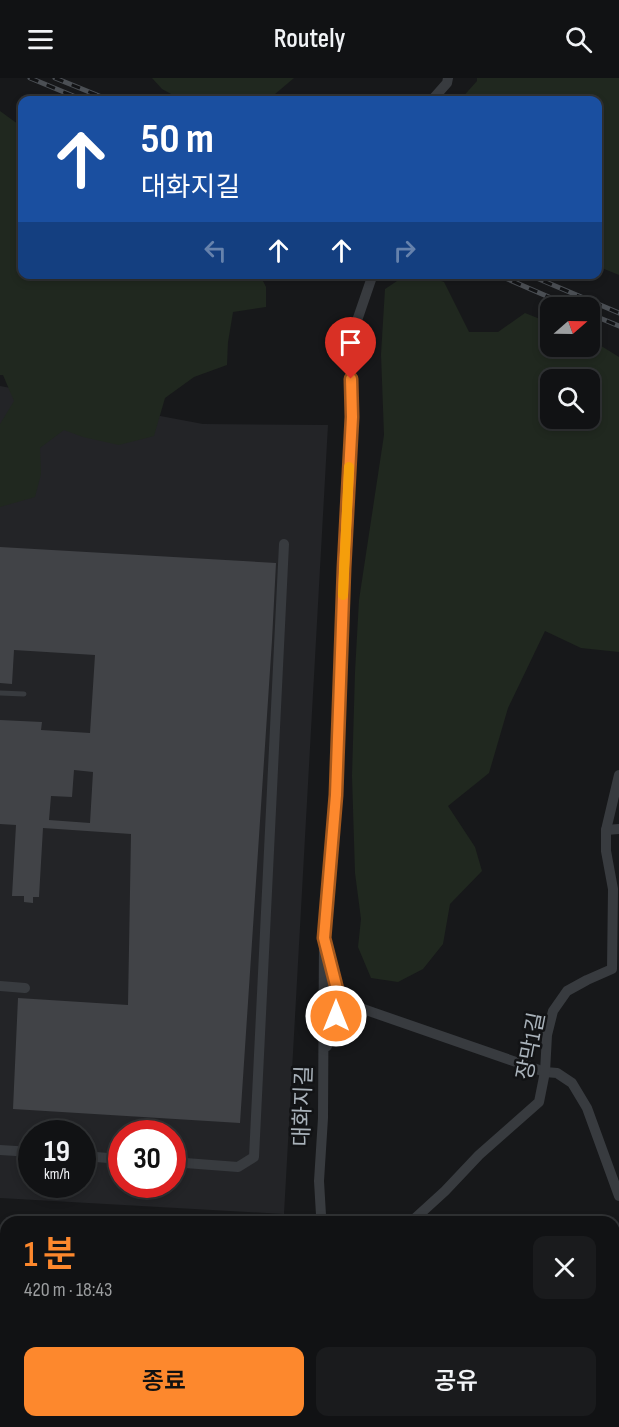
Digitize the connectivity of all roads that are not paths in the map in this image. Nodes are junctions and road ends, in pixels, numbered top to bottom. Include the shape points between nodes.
1 (448, 78) edge
2 (436, 96) edge
3 (371, 279) edge
4 (284, 544) dead end
5 (0, 693) edge
6 (24, 694) dead end
7 (619, 776) edge
8 (619, 829) edge
9 (606, 830) junction
10 (616, 889) edge
11 (324, 938) junction
12 (0, 986) edge
13 (25, 988) dead end
14 (340, 1001) junction
15 (324, 1055) junction
16 (545, 1072) junction
17 (0, 1150) edge
18 (18, 1151) edge
19 (186, 1163) edge
20 (619, 1196) edge
21 (321, 1216) edge
22 (418, 1216) edge

1 - 2 street
3 - 11 street, 대화지길 via 350,341 352,417 336,795
4 - 19 street via 254,1157 238,1167
5 - 6 lane
7 - 9 street, 장막1길
8 - 9 street
9 - 10 street, 장막1길 via 606,850
10 - 16 street, 장막1길 via 612,969 567,991 553,1011
11 - 14 street
11 - 15 street, 대화지길
12 - 13 street
14 - 15 street
14 - 16 street
15 - 21 street, 대화지길
16 - 20 street via 557,1073 572,1083 587,1108
16 - 22 street, 장막1길 via 539,1102
17 - 18 street

